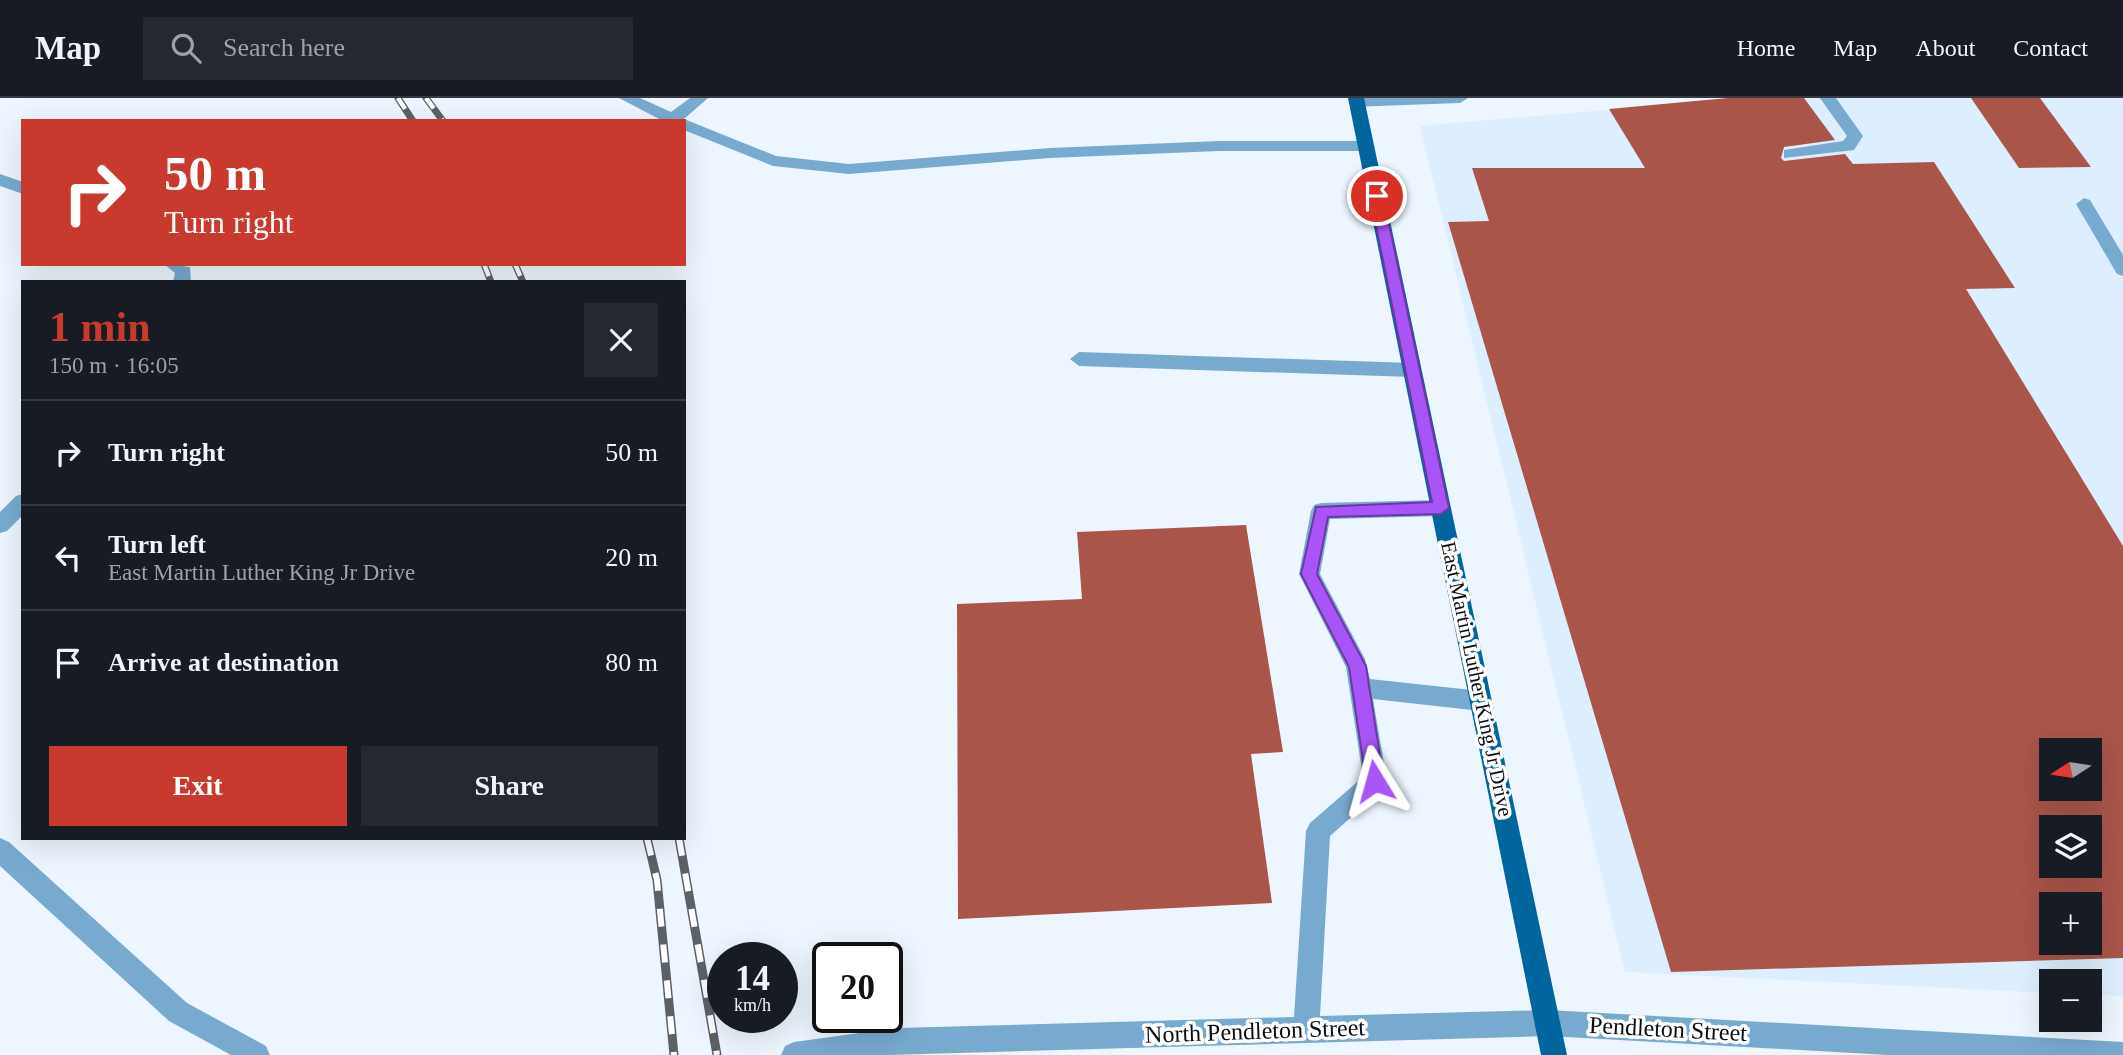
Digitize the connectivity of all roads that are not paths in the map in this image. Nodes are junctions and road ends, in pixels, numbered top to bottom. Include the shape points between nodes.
1 (627, 98) edge
2 (700, 98) edge
3 (1460, 98) edge
4 (1828, 98) edge
5 (1357, 100) edge
6 (645, 102) edge
7 (675, 119) edge
8 (680, 119) edge
9 (686, 124) edge
10 (1366, 146) junction
11 (1790, 154) dead end
12 (0, 180) edge
13 (21, 187) edge
14 (2084, 204) dead end
15 (176, 266) edge
16 (2123, 270) edge
17 (182, 280) edge
18 (1079, 359) dead end
19 (1412, 370) junction
20 (21, 504) edge
21 (1441, 508) junction
22 (0, 525) edge
23 (1362, 688) junction
24 (1481, 701) junction
25 (0, 850) edge
26 (1548, 1023) junction
27 (1306, 1030) junction
28 (1927, 1049) edge
29 (257, 1055) edge
30 (794, 1055) edge
31 (1553, 1055) edge
32 (2123, 1055) edge

1 - 6 street
2 - 8 street
3 - 5 street
4 - 11 street via 1855,136 1848,146
5 - 10 main road, East Martin Luther King Jr Drive
6 - 7 street
9 - 10 street via 773,161 849,169 1076,152
10 - 19 main road, East Martin Luther King Jr Drive
12 - 13 street
14 - 16 street
15 - 17 street via 184,271
18 - 19 street
19 - 21 main road, East Martin Luther King Jr Drive
20 - 22 street
21 - 23 street via 1321,511 1309,574 1357,666
21 - 24 main road, East Martin Luther King Jr Drive
23 - 24 street
23 - 27 street via 1375,781 1318,831
24 - 26 main road, East Martin Luther King Jr Drive
25 - 29 street via 178,1012
26 - 27 street, North Pendleton Street
26 - 28 street, Pendleton Street
26 - 31 main road, East Martin Luther King Jr Drive
27 - 30 street, North Pendleton Street via 896,1041
28 - 32 street, Pendleton Street

